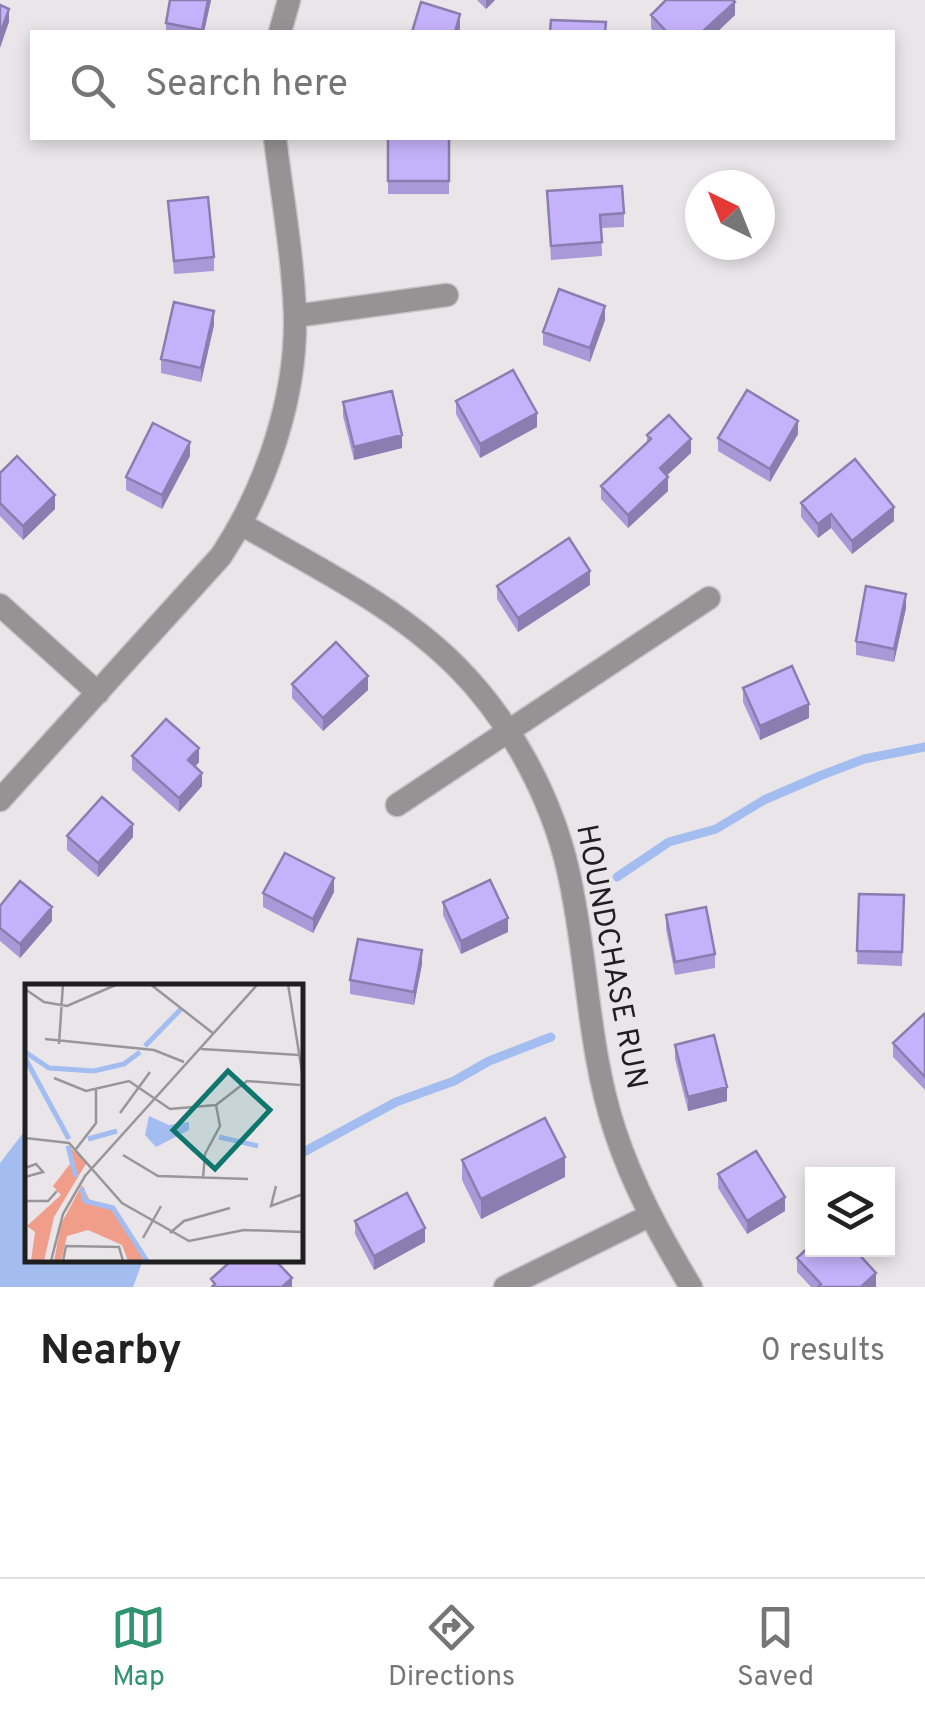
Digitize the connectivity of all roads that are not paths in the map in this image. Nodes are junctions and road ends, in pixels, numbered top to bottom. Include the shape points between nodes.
1 (289, 0) edge
2 (281, 30) edge
3 (276, 140) edge
4 (447, 295) dead end
5 (295, 316) junction
6 (242, 524) junction
7 (709, 598) dead end
8 (0, 605) edge
9 (98, 693) junction
10 (507, 732) junction
11 (0, 800) edge
12 (397, 805) dead end
13 (649, 1216) junction
14 (505, 1287) edge
15 (691, 1287) edge

1 - 2 street
3 - 5 street
4 - 5 street
5 - 6 street via 280,420
6 - 9 street
6 - 10 street, HOUNDCHASE RUN via 406,623 458,668
7 - 10 street
8 - 9 street
9 - 11 street
10 - 12 street
10 - 13 street, HOUNDCHASE RUN via 557,828 610,1112
13 - 14 street
13 - 15 street, HOUNDCHASE RUN

